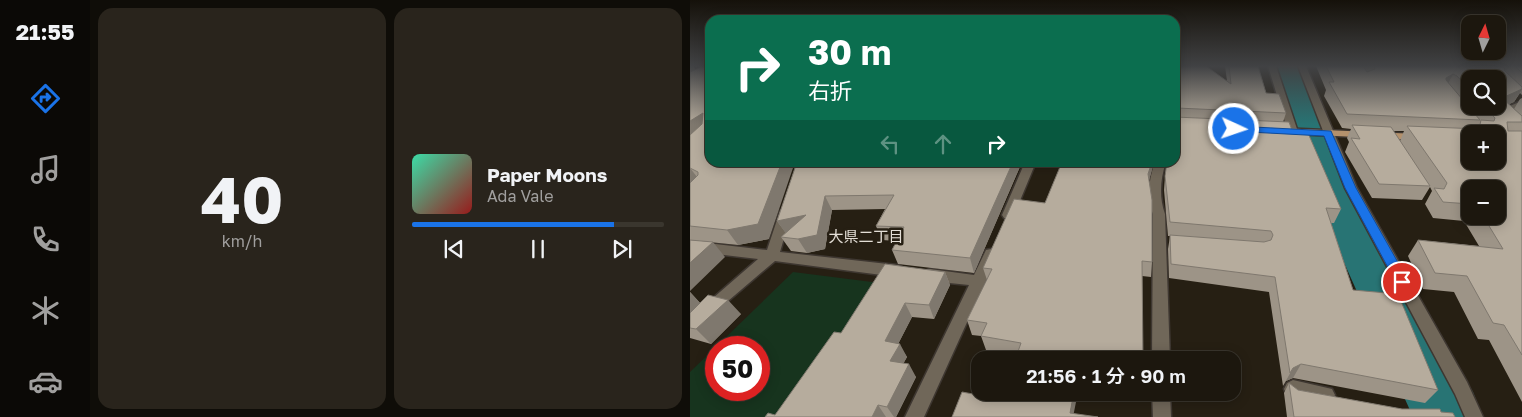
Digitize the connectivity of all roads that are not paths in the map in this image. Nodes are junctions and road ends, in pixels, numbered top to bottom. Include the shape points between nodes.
1 (1278, 85) edge
2 (1309, 85) edge
3 (1520, 101) edge
4 (1263, 130) edge
5 (1294, 132) junction
6 (1326, 133) junction
7 (1522, 134) edge
8 (1425, 138) edge
9 (1029, 167) edge
10 (1159, 167) edge
11 (789, 201) edge
12 (1159, 242) junction
13 (1177, 243) edge
14 (690, 246) edge
15 (772, 256) junction
16 (979, 281) junction
17 (1394, 297) edge
18 (1411, 297) junction
19 (690, 328) edge
20 (1161, 351) edge
21 (1293, 389) edge
22 (1340, 398) edge
23 (1161, 401) edge
24 (914, 417) edge
25 (1162, 417) edge
26 (1474, 417) edge

1 - 5 street
2 - 6 street
3 - 7 street via 1500,112
4 - 5 main road
5 - 6 main road
6 - 8 main road via 1391,140
6 - 18 street via 1351,188
9 - 16 street
10 - 12 street via 1154,204 1159,214
11 - 15 street
12 - 13 street
12 - 20 street
14 - 15 street
15 - 16 street
15 - 19 street
16 - 24 street
17 - 18 street
18 - 26 street
21 - 22 street
23 - 25 street

